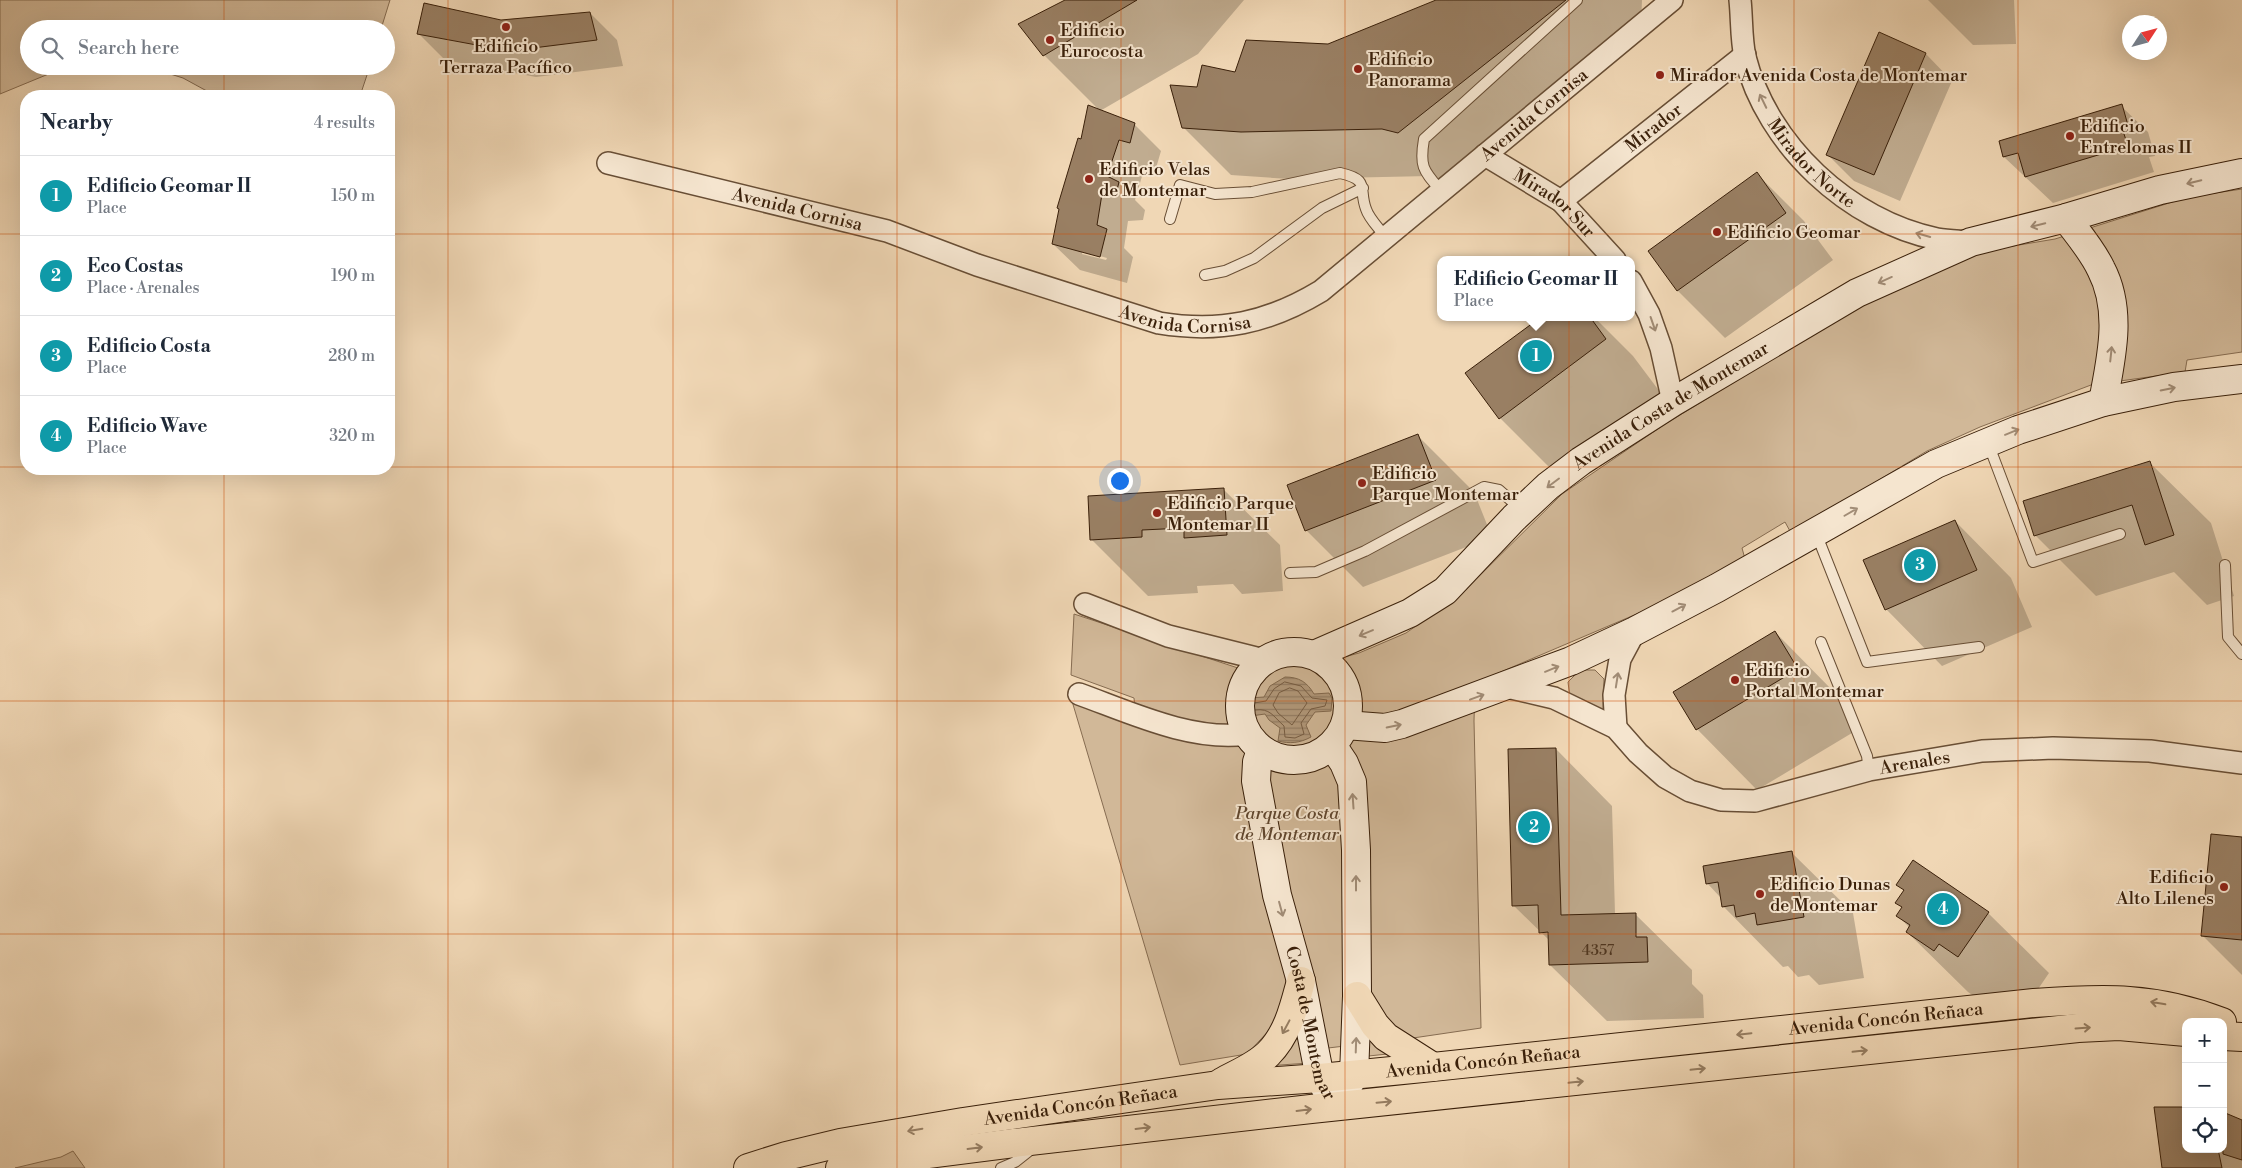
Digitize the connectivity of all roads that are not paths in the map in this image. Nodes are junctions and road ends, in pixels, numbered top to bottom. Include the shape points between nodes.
1 (1577, 0) edge
2 (1671, 0) edge
3 (1740, 0) edge
4 (1745, 56) junction
5 (1485, 155) junction
6 (608, 164) dead end
7 (2242, 173) edge
8 (1364, 188) junction
9 (1442, 192) junction
10 (1561, 201) junction
11 (2066, 218) junction
12 (1170, 219) dead end
13 (1386, 238) junction
14 (1971, 242) junction
15 (1611, 256) edge
16 (1205, 275) dead end
17 (1635, 289) edge
18 (2242, 379) edge
19 (1673, 402) junction
20 (2103, 402) junction
21 (1988, 442) junction
22 (1523, 510) junction
23 (1816, 532) junction
24 (2120, 534) dead end
25 (2225, 565) dead end
26 (1290, 573) dead end
27 (1085, 604) dead end
28 (1636, 631) junction
29 (1821, 642) dead end
30 (1979, 647) dead end
31 (2242, 654) edge
32 (1314, 655) junction
33 (1264, 660) junction
34 (1507, 687) junction
35 (1079, 694) dead end
36 (1616, 728) junction
37 (1338, 735) junction
38 (1254, 742) junction
39 (2242, 763) edge
40 (1869, 770) junction
41 (1301, 981) junction
42 (1357, 996) junction
43 (2210, 1018) edge
44 (2227, 1024) edge
45 (2242, 1030) edge
46 (2182, 1032) edge
47 (2227, 1036) edge
48 (2242, 1037) edge
49 (1434, 1067) junction
50 (1354, 1075) junction
51 (1320, 1078) junction
52 (1218, 1084) junction
53 (1336, 1106) junction
54 (1043, 1140) junction
55 (934, 1148) edge
56 (748, 1168) edge
57 (840, 1168) edge
58 (1001, 1168) edge

1 - 9 lane via 1424,139 1420,158 1426,174
2 - 5 street, Avenida Cornisa
3 - 4 street, Mirador Norte
4 - 10 street, Mirador
14 -> 4 street, Mirador Norte via 1937,239 1890,223 1827,183 1792,148 1777,127 1753,80
5 - 9 street, Avenida Cornisa
5 - 10 street, Mirador Sur
6 - 13 street, Avenida Cornisa via 887,231 977,265 1159,323 1182,327 1230,326 1285,311 1321,291
7 -> 11 street, Avenida Costa de Montemar via 2160,190
8 - 12 lane via 1354,176 1340,173 1252,192 1214,194 1180,185
8 - 13 lane via 1366,210
8 - 16 lane via 1322,208 1254,258 1225,271
9 - 13 street, Avenida Cornisa
10 - 15 street, Mirador Sur
11 -> 14 street, Avenida Costa de Montemar
20 -> 11 street via 2113,337 2113,306 2102,270
14 -> 19 street, Avenida Costa de Montemar via 1857,293
17 -> 19 street via 1661,348
20 -> 18 street via 2174,387
19 -> 22 street, Avenida Costa de Montemar via 1582,461
21 -> 20 street
23 -> 21 street via 1936,464
21 - 24 lane via 2032,562
22 - 26 lane via 1499,490 1484,487 1365,551 1316,572
22 -> 32 street, Avenida Costa de Montemar via 1445,591 1410,612
28 -> 23 street
23 - 30 lane via 1867,662
25 - 31 lane via 2228,636
27 - 33 street via 1168,636
34 -> 28 street
36 -> 28 street via 1614,695 1620,659
29 - 40 lane via 1867,756
32 - 33 street via 1280,652
32 - 37 street via 1340,676 1346,692 1348,708
33 - 38 street via 1251,671 1239,702 1240,719
34 - 36 street, Arenales via 1554,698
37 -> 34 street via 1402,724
35 - 38 street via 1161,723
36 - 40 street, Arenales via 1665,776 1690,791 1722,800 1755,801
37 - 38 street via 1312,757 1290,760 1274,757
42 -> 37 street, Costa de Montemar via 1352,782
38 -> 41 street, Costa de Montemar via 1256,781 1277,895
39 - 40 street, Arenales via 2150,751 2053,748 1982,751
41 - 51 street, Costa de Montemar
41 -> 52 main road via 1292,1016 1280,1039 1267,1055
42 - 49 main road via 1386,1037
50 -> 42 street, Costa de Montemar
43 -> 49 main road, Avenida Concón Reñaca via 2157,1003 2082,1000
44 - 45 main road, Avenida Concón Reñaca
53 -> 46 main road, Avenida Concón Reñaca via 2078,1028 2119,1026
47 - 48 main road
49 - 50 main road, Avenida Concón Reñaca
50 - 51 main road, Avenida Concón Reñaca
50 - 53 street, Costa de Montemar
51 - 52 main road, Avenida Concón Reñaca
51 - 53 street, Costa de Montemar
52 - 55 main road, Avenida Concón Reñaca
54 -> 53 main road, Avenida Concón Reñaca
55 -> 54 main road, Avenida Concón Reñaca
54 - 58 lane via 1015,1162
55 -> 56 main road, Avenida Concón Reñaca via 840,1142
55 - 57 main road, Avenida Concón Reñaca

